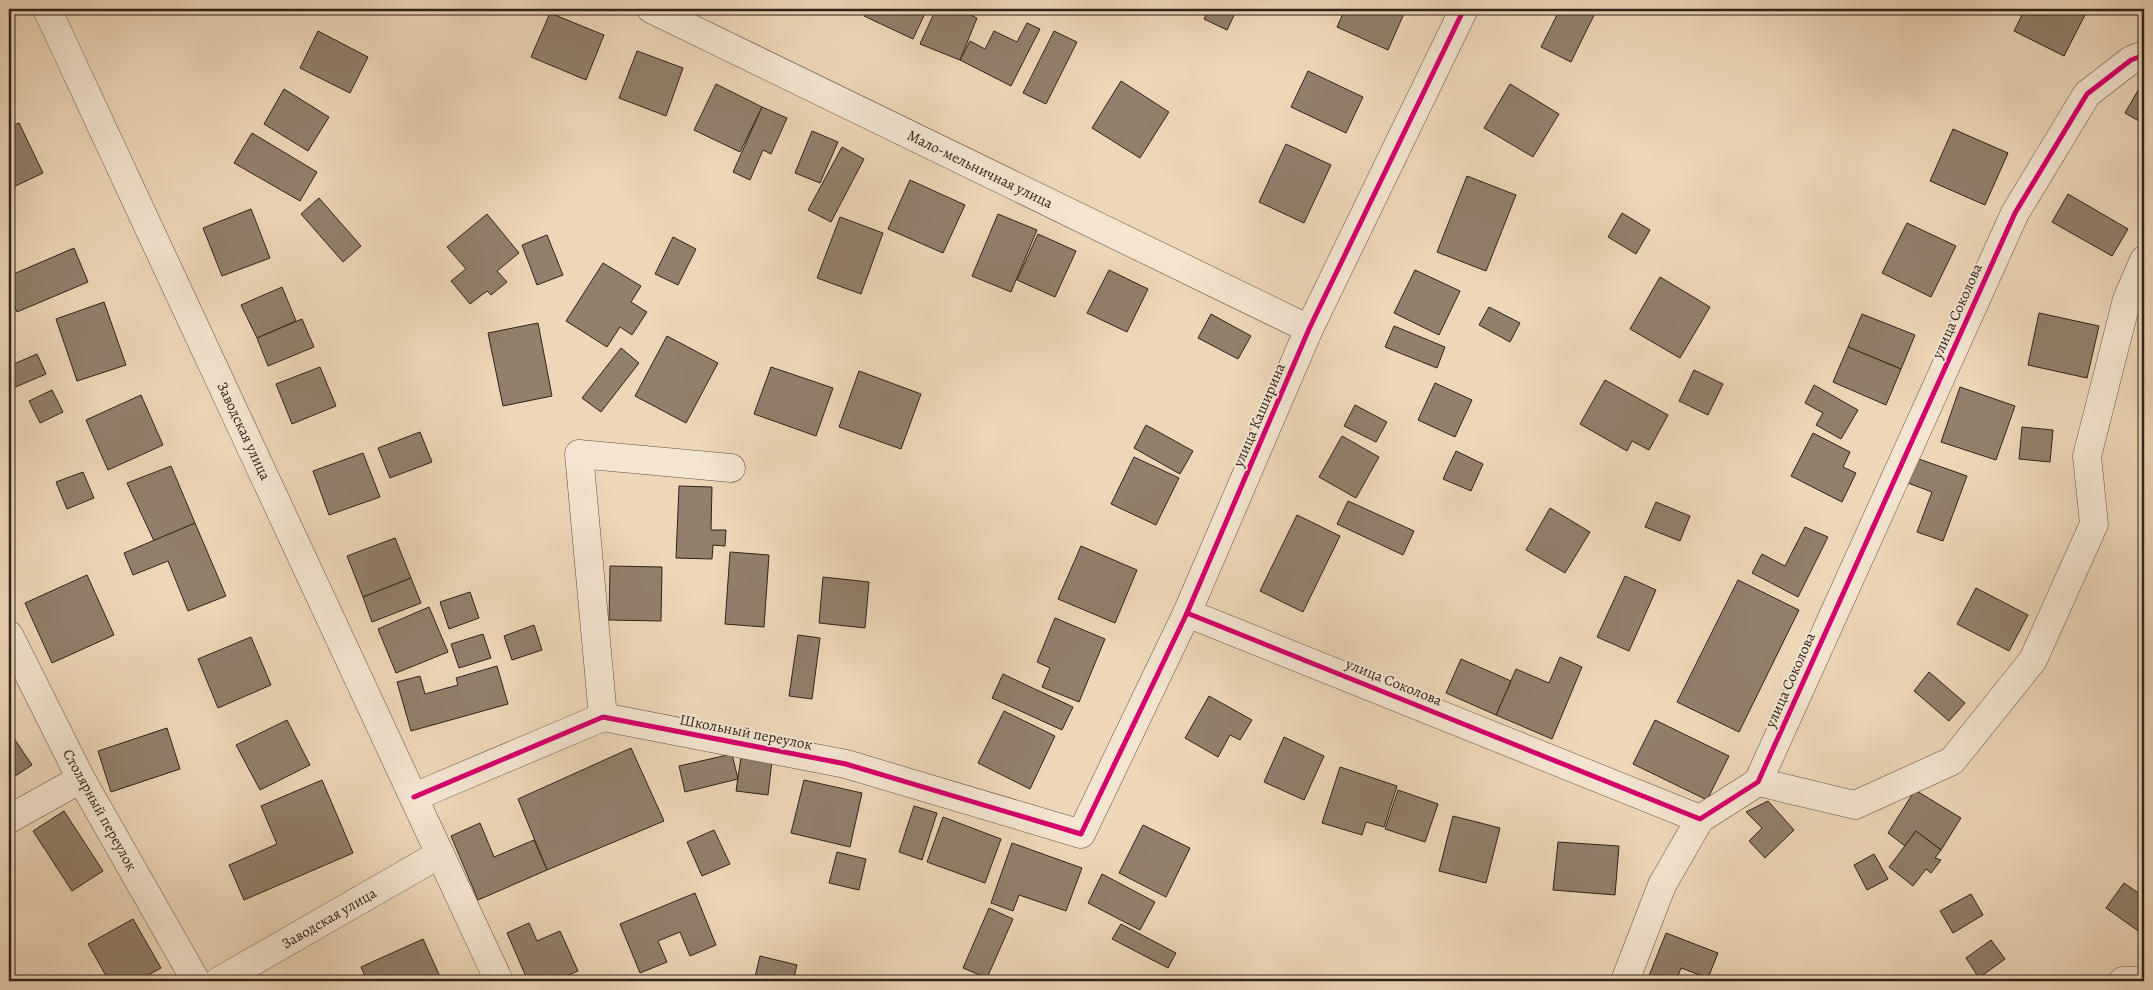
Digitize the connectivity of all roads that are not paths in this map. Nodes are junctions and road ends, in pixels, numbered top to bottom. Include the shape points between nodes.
1 (47, 9) edge
2 (651, 9) edge
3 (1464, 9) edge
4 (2144, 55) edge
5 (2144, 260) edge
6 (1309, 329) junction
7 (731, 468) dead end
8 (1187, 613) junction
9 (9, 635) edge
10 (603, 718) junction
11 (81, 779) junction
12 (1758, 782) junction
13 (414, 797) junction
14 (9, 819) edge
15 (1700, 819) junction
16 (1081, 834) joint
17 (440, 854) junction
18 (2144, 980) edge
19 (196, 981) edge
20 (219, 981) edge
21 (499, 981) edge
22 (1626, 981) edge
23 (2123, 981) edge

1 - 13 street, Заводская улица
2 - 6 street, Мало-мельничная улица
3 - 6 street, улица Каширина
4 - 12 street, улица Соколова via 2131,60 2087,94 2015,213
5 - 12 street via 2127,299 2087,456 2094,524 2033,660 1952,761 1855,805
6 - 8 street, улица Каширина
7 - 10 street via 579,454
8 - 15 street, улица Соколова
8 - 16 street, улица Каширина
9 - 11 street, Столярный переулок
10 - 13 street
10 - 16 street, Школьный переулок via 846,764
11 - 14 street
11 - 19 street, Столярный переулок
12 - 15 street
13 - 17 street, Заводская улица
15 - 22 street via 1662,885
17 - 20 street, Заводская улица
17 - 21 street, Заводская улица
18 - 23 street

